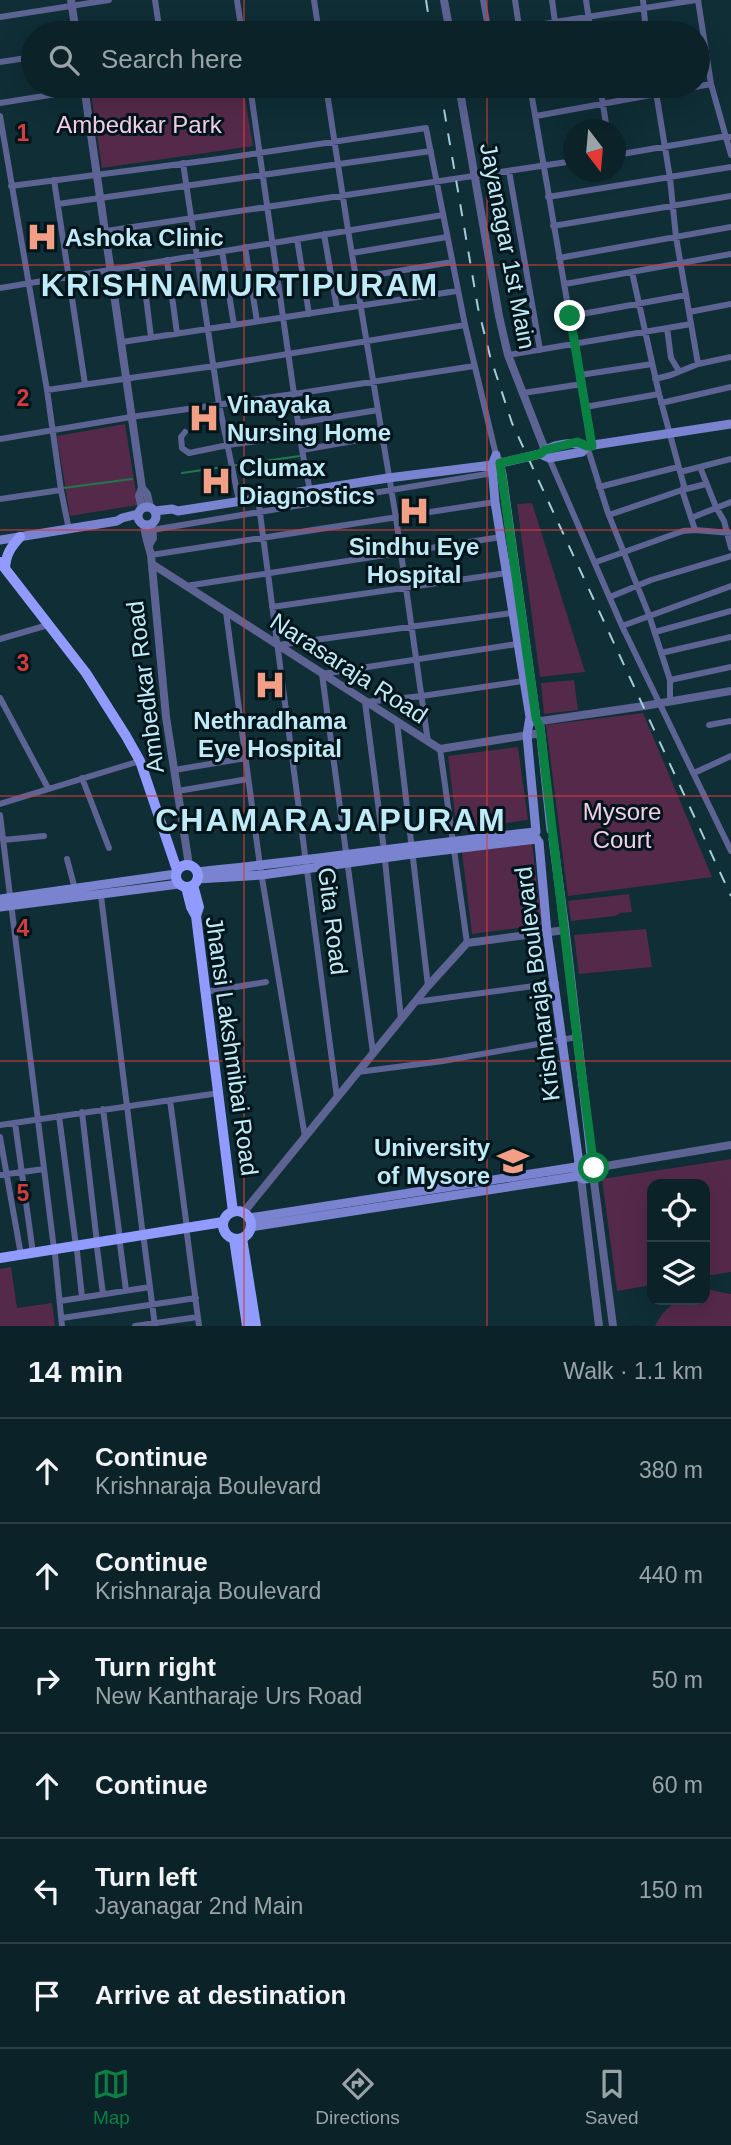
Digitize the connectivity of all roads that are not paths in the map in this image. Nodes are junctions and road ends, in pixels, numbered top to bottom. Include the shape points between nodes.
1 (109, 0) edge
2 (155, 0) edge
3 (237, 0) edge
4 (314, 0) edge
5 (444, 0) edge
6 (483, 0) edge
7 (514, 0) edge
8 (552, 0) edge
9 (586, 0) edge
10 (695, 0) edge
11 (674, 2) edge
12 (71, 3) edge
13 (643, 4) edge
14 (0, 17) edge
15 (589, 18) junction
16 (74, 21) edge
17 (158, 21) edge
18 (240, 21) edge
19 (317, 21) edge
20 (448, 21) edge
21 (487, 21) edge
22 (517, 21) edge
23 (555, 21) edge
24 (564, 21) edge
25 (590, 21) edge
26 (699, 21) edge
27 (21, 59) edge
28 (0, 62) edge
29 (710, 79) edge
30 (711, 84) joint
31 (28, 98) edge
32 (86, 98) edge
33 (252, 98) edge
34 (328, 98) edge
35 (461, 98) edge
36 (532, 98) edge
37 (602, 98) edge
38 (628, 98) edge
39 (657, 98) edge
40 (0, 103) edge
41 (603, 105) junction
42 (0, 116) edge
43 (536, 116) junction
44 (605, 119) edge
45 (729, 137) edge
46 (335, 143) junction
47 (665, 147) junction
48 (431, 151) junction
49 (259, 153) junction
50 (626, 153) edge
51 (731, 155) edge
52 (183, 163) junction
53 (563, 163) edge
54 (338, 165) junction
55 (544, 166) junction
56 (731, 167) edge
57 (509, 171) junction
58 (97, 174) junction
59 (262, 176) junction
60 (475, 177) junction
61 (670, 178) junction
62 (54, 180) junction
63 (436, 183) junction
64 (11, 186) junction
65 (187, 187) junction
66 (342, 195) junction
67 (731, 196) edge
68 (548, 197) junction
69 (101, 199) junction
70 (58, 204) junction
71 (266, 207) junction
72 (672, 207) junction
73 (443, 215) junction
74 (192, 217) junction
75 (553, 226) junction
76 (731, 227) edge
77 (348, 230) junction
78 (106, 231) junction
79 (324, 234) junction
80 (447, 237) junction
81 (676, 237) junction
82 (297, 239) junction
83 (271, 243) junction
84 (245, 247) junction
85 (222, 251) junction
86 (352, 253) junction
87 (731, 254) edge
88 (198, 255) junction
89 (559, 258) junction
90 (167, 260) junction
91 (452, 262) junction
92 (680, 264) junction
93 (142, 265) junction
94 (111, 270) junction
95 (632, 272) junction
96 (69, 277) junction
97 (356, 278) junction
98 (28, 284) junction
99 (565, 285) junction
100 (0, 288) edge
101 (457, 290) junction
102 (686, 295) junction
103 (639, 304) junction
104 (731, 304) edge
105 (360, 306) junction
106 (337, 309) junction
107 (689, 312) junction
108 (309, 314) junction
109 (570, 316) junction
110 (283, 318) junction
111 (257, 321) junction
112 (691, 324) junction
113 (233, 325) junction
114 (465, 325) junction
115 (667, 328) junction
116 (208, 329) junction
117 (645, 332) junction
118 (177, 333) junction
119 (151, 337) junction
120 (366, 341) junction
121 (122, 342) junction
122 (575, 344) junction
123 (540, 350) junction
124 (288, 354) junction
125 (508, 355) junction
126 (731, 357) edge
127 (652, 364) junction
128 (698, 364) junction
129 (214, 366) junction
130 (474, 366) junction
131 (678, 370) junction
132 (580, 376) junction
133 (655, 379) junction
134 (127, 380) junction
135 (372, 382) junction
136 (85, 384) junction
137 (582, 384) junction
138 (731, 387) edge
139 (47, 390) junction
140 (523, 393) junction
141 (294, 394) junction
142 (659, 394) junction
143 (661, 403) junction
144 (219, 404) junction
145 (585, 407) junction
146 (378, 410) junction
147 (131, 416) junction
148 (298, 423) junction
149 (731, 424) edge
150 (52, 431) junction
151 (185, 432) dead end
152 (669, 434) junction
153 (300, 435) junction
154 (382, 436) junction
155 (0, 439) edge
156 (228, 445) junction
157 (589, 446) junction
158 (302, 450) junction
159 (545, 454) junction
160 (731, 459) edge
161 (495, 464) junction
162 (700, 467) junction
163 (679, 469) junction
164 (388, 478) junction
165 (706, 484) junction
166 (599, 487) junction
167 (390, 489) junction
168 (682, 490) junction
169 (310, 491) junction
170 (62, 493) junction
171 (258, 498) junction
172 (0, 499) edge
173 (239, 501) junction
174 (495, 502) junction
175 (731, 502) edge
176 (716, 508) junction
177 (260, 511) junction
178 (609, 515) junction
179 (148, 517) junction
180 (396, 518) junction
181 (691, 518) junction
182 (727, 520) edge
183 (69, 530) junction
184 (695, 530) junction
185 (729, 533) edge
186 (20, 537) junction
187 (501, 537) junction
188 (264, 538) junction
189 (0, 540) edge
190 (731, 548) edge
191 (401, 552) junction
192 (624, 552) junction
193 (731, 556) edge
194 (151, 560) junction
195 (596, 562) junction
196 (3, 565) edge
197 (268, 573) junction
198 (506, 573) junction
199 (639, 585) junction
200 (186, 586) junction
201 (731, 586) edge
202 (406, 587) junction
203 (610, 597) junction
204 (272, 607) junction
205 (731, 611) edge
206 (226, 612) junction
207 (512, 614) junction
208 (649, 615) junction
209 (48, 625) junction
210 (622, 626) junction
211 (412, 628) junction
212 (655, 632) junction
213 (731, 637) edge
214 (0, 639) edge
215 (517, 644) junction
216 (277, 645) junction
217 (662, 653) junction
218 (417, 659) junction
219 (731, 667) edge
220 (323, 674) junction
221 (670, 680) junction
222 (523, 681) junction
223 (731, 691) edge
224 (422, 696) junction
225 (0, 698) edge
226 (365, 702) junction
227 (670, 702) junction
228 (659, 704) junction
229 (731, 721) edge
230 (397, 722) junction
231 (533, 723) junction
232 (709, 725) dead end
233 (541, 733) junction
234 (527, 735) junction
235 (428, 742) junction
236 (440, 750) junction
237 (731, 755) edge
238 (246, 758) junction
239 (139, 761) junction
240 (174, 770) junction
241 (694, 773) junction
242 (82, 778) junction
243 (248, 779) junction
244 (48, 788) junction
245 (178, 791) junction
246 (0, 804) edge
247 (0, 815) edge
248 (552, 834) junction
249 (44, 836) dead end
250 (538, 838) junction
251 (3, 839) junction
252 (453, 845) junction
253 (109, 848) dead end
254 (411, 850) junction
255 (731, 851) edge
256 (384, 854) junction
257 (67, 859) dead end
258 (346, 859) junction
259 (307, 864) junction
260 (261, 871) junction
261 (187, 877) junction
262 (75, 889) junction
263 (100, 896) junction
264 (7, 901) edge
265 (0, 907) edge
266 (565, 930) junction
267 (547, 933) junction
268 (467, 943) junction
269 (266, 982) dead end
270 (555, 983) junction
271 (428, 986) junction
272 (205, 992) junction
273 (414, 1002) junction
274 (401, 1019) junction
275 (576, 1037) junction
276 (562, 1040) junction
277 (373, 1053) junction
278 (358, 1072) junction
279 (219, 1093) junction
280 (337, 1098) junction
281 (170, 1100) junction
282 (127, 1106) junction
283 (103, 1110) junction
284 (82, 1112) junction
285 (59, 1116) junction
286 (37, 1120) junction
287 (15, 1123) junction
288 (0, 1125) edge
289 (0, 1137) edge
290 (305, 1137) junction
291 (731, 1145) edge
292 (44, 1168) junction
293 (593, 1169) junction
294 (579, 1171) junction
295 (22, 1172) junction
296 (3, 1175) edge
297 (244, 1218) junction
298 (223, 1226) junction
299 (187, 1231) junction
300 (144, 1238) junction
301 (238, 1239) junction
302 (120, 1242) junction
303 (97, 1245) junction
304 (76, 1249) junction
305 (55, 1252) junction
306 (33, 1253) junction
307 (20, 1255) junction
308 (0, 1260) edge
309 (150, 1287) junction
310 (126, 1290) junction
311 (103, 1294) junction
312 (82, 1297) junction
313 (195, 1298) junction
314 (60, 1301) junction
315 (152, 1304) junction
316 (198, 1317) junction
317 (62, 1322) edge
318 (154, 1325) edge
319 (135, 1326) edge
320 (199, 1326) edge
321 (247, 1326) edge
322 (256, 1326) edge
323 (599, 1326) edge
324 (613, 1326) edge

1 - 12 street
2 - 17 street
3 - 18 street
4 - 19 street
5 - 20 street
6 - 21 street
7 - 22 street
8 - 23 street
9 - 15 street
10 - 11 street
10 - 26 street
11 - 13 street
12 - 14 street
12 - 16 street
13 - 15 street
15 - 24 street
15 - 25 street
27 - 28 street
29 - 30 street
30 - 45 street
31 - 40 street
32 - 58 street, Ambedkar Road
33 - 49 street
34 - 46 street
35 - 60 street, Jayanagar 1st Main
36 - 43 street
37 - 41 street
38 - 41 street
39 - 47 street
41 - 43 street
41 - 44 street
42 - 64 street
43 - 55 street
45 - 47 street
45 - 51 street
46 - 48 street via 426,128
46 - 49 street
46 - 54 street
47 - 50 street
47 - 61 street
48 - 54 street
48 - 63 street
49 - 52 street
49 - 59 street
52 - 58 street
52 - 65 street
53 - 55 street
54 - 59 street
54 - 66 street
55 - 57 street
55 - 68 street
56 - 61 street
57 - 60 street
57 - 123 street
58 - 62 street
58 - 69 street, Ambedkar Road
59 - 65 street
59 - 71 street
60 - 63 street
60 - 125 street, Jayanagar 1st Main
61 - 68 street
61 - 72 street
62 - 64 street
62 - 70 street
63 - 66 street
63 - 73 street
64 - 98 street
65 - 69 street
65 - 74 street
66 - 71 street
66 - 77 street
67 - 72 street
68 - 75 street
69 - 70 street
69 - 78 street, Ambedkar Road
70 - 96 street
71 - 74 street
71 - 83 street
72 - 75 street
72 - 81 street
73 - 77 street
73 - 80 street
74 - 78 street
74 - 88 street
75 - 89 street
76 - 81 street
77 - 79 street
77 - 86 street
78 - 94 street, Ambedkar Road
79 - 82 street
79 - 106 street
80 - 86 street
80 - 91 street
81 - 89 street
81 - 92 street
82 - 83 street
82 - 108 street
83 - 84 street
83 - 110 street
84 - 85 street
84 - 111 street
85 - 88 street
85 - 113 street
86 - 97 street
87 - 92 street
88 - 90 street
88 - 116 street
89 - 99 street
90 - 93 street
90 - 118 street
91 - 97 street
91 - 101 street
92 - 95 street
92 - 102 street
93 - 94 street
93 - 119 street
94 - 96 street
94 - 121 street, Ambedkar Road
95 - 99 street
95 - 103 street
96 - 98 street
96 - 136 street
97 - 105 street
98 - 100 street
98 - 139 street
99 - 109 street
101 - 105 street
101 - 114 street
102 - 103 street
102 - 107 street
103 - 109 street
103 - 117 street
104 - 107 street
105 - 106 street
105 - 120 street
106 - 108 street
107 - 112 street
108 - 110 street
109 - 122 street
110 - 111 street
110 - 124 street
111 - 113 street
112 - 115 street
112 - 128 street
113 - 116 street
114 - 120 street
114 - 130 street
115 - 117 street
115 - 131 street via 671,358
116 - 118 street
116 - 129 street
117 - 122 street
117 - 127 street
118 - 119 street
119 - 121 street
120 - 124 street
120 - 135 street
121 - 134 street, Ambedkar Road
122 - 123 street
122 - 132 street
123 - 125 street
124 - 129 street
124 - 141 street
125 - 140 street, Jayanagar 1st Main
126 - 128 street
127 - 132 street
127 - 133 street
128 - 131 street
129 - 134 street
129 - 144 street
130 - 135 street
130 - 161 street
131 - 133 street
132 - 137 street
133 - 142 street
134 - 136 street
134 - 147 street, Ambedkar Road
135 - 141 street
135 - 146 street
136 - 139 street
137 - 140 street
137 - 145 street
138 - 143 street
139 - 150 street
140 - 159 street, Jayanagar 1st Main
141 - 144 street
141 - 148 street
142 - 143 street
142 - 145 street
143 - 152 street
144 - 147 street
144 - 156 street
145 - 157 street
146 - 148 street
146 - 154 street
147 - 150 street
147 - 179 street, Ambedkar Road via 142,488 139,496
148 - 153 street
149 - 152 main road
150 - 155 street
150 - 170 street
151 - 156 street via 182,448 189,453
152 - 157 main road
152 - 163 street
153 - 156 street
153 - 158 street
154 - 158 street
154 - 164 street
156 - 173 street
157 - 159 main road via 577,442
157 - 166 street
158 - 169 street
159 - 161 main road
159 - 195 street
160 - 162 street
161 - 164 main road
161 - 167 street
161 - 174 main road, Krishnaraja Boulevard
161 - 231 main road, Krishnaraja Boulevard
162 - 163 street
162 - 165 street
163 - 166 street
163 - 168 street
164 - 167 street
164 - 169 main road
165 - 168 street
165 - 176 street
166 - 178 street
167 - 177 street
167 - 180 street
168 - 178 street
168 - 181 street
169 - 171 main road
170 - 172 street
170 - 183 street
171 - 173 main road
171 - 177 street, Gita Road
173 - 179 main road via 172,509
174 - 180 street
174 - 187 main road, Krishnaraja Boulevard
175 - 176 street
176 - 181 street
176 - 182 street
177 - 179 street
177 - 188 street, Gita Road
178 - 192 street
179 - 183 main road
179 - 194 street, Ambedkar Road via 145,539
180 - 188 street
180 - 191 street
181 - 184 street
182 - 185 street
183 - 186 main road
184 - 185 street
184 - 192 street
185 - 190 street
186 - 189 main road
186 - 196 main road
187 - 191 street
187 - 198 main road, Krishnaraja Boulevard
188 - 194 street
188 - 197 street, Gita Road
191 - 197 street
191 - 202 street
192 - 195 street
192 - 199 street
193 - 199 street
194 - 200 street, Narasaraja Road
194 - 240 street, Ambedkar Road
195 - 203 street
196 - 209 main road
197 - 200 street
197 - 204 street, Gita Road
198 - 202 street
198 - 207 main road, Krishnaraja Boulevard
199 - 203 street
199 - 208 street
200 - 206 street, Narasaraja Road
201 - 208 street
202 - 204 street
202 - 211 street
203 - 210 street
204 - 216 street, Gita Road
205 - 212 street
206 - 216 street, Narasaraja Road
206 - 238 street
207 - 211 street
207 - 215 main road, Krishnaraja Boulevard
208 - 210 street
208 - 212 street
209 - 214 street
209 - 239 main road via 86,673
210 - 228 street
211 - 216 street
211 - 218 street
212 - 217 street
213 - 217 street
215 - 218 street
215 - 222 main road, Krishnaraja Boulevard
216 - 220 street, Narasaraja Road
216 - 259 street, Gita Road
217 - 221 street
218 - 220 street
218 - 224 street
219 - 221 street
220 - 226 street, Narasaraja Road
220 - 258 street
221 - 227 street
222 - 224 street
222 - 231 main road, Krishnaraja Boulevard
223 - 227 street
224 - 226 street
224 - 235 street
225 - 244 street
226 - 230 street, Narasaraja Road
226 - 256 street
227 - 228 street
228 - 231 street
228 - 241 street
229 - 232 street
230 - 235 street, Narasaraja Road
230 - 254 street
231 - 233 main road, Krishnaraja Boulevard
231 - 234 main road, Krishnaraja Boulevard
233 - 234 street, Narasaraja Road
233 - 248 main road, Krishnaraja Boulevard
234 - 236 street, Narasaraja Road
234 - 250 main road, Krishnaraja Boulevard
235 - 236 street, Narasaraja Road
236 - 252 street
237 - 241 street
238 - 240 street
238 - 243 street
239 - 242 street
239 - 261 main road
240 - 245 street, Ambedkar Road
241 - 255 street
242 - 244 street
242 - 253 street
243 - 245 street
243 - 260 street
244 - 246 street
245 - 261 street, Ambedkar Road
247 - 251 street
248 - 250 main road via 546,844
248 - 250 main road via 543,827
248 - 266 main road, Krishnaraja Boulevard
249 - 251 street
250 - 252 main road
250 - 267 main road, Krishnaraja Boulevard
251 - 264 street
252 - 254 main road
252 - 268 street
254 - 256 main road
254 - 271 street
256 - 258 main road
256 - 274 street
257 - 262 street
258 - 259 main road
258 - 277 street
259 - 260 main road
259 - 280 street, Gita Road
260 - 261 main road
260 - 290 street
261 - 262 main road
261 - 263 main road
261 - 272 main road, Jhansi Lakshmibai Road via 199,907 196,915
262 - 264 main road
263 - 264 main road
263 - 282 street
264 - 265 main road
264 - 286 street
266 - 267 street
266 - 275 main road, Krishnaraja Boulevard
267 - 268 street
267 - 270 main road, Krishnaraja Boulevard
268 - 271 street
269 - 272 street
270 - 273 street
270 - 276 main road, Krishnaraja Boulevard
271 - 273 street
272 - 279 main road, Jhansi Lakshmibai Road
273 - 274 street
274 - 277 street
275 - 276 street
275 - 293 main road, Krishnaraja Boulevard
276 - 278 street
276 - 294 main road, Krishnaraja Boulevard
277 - 278 street
278 - 280 street
279 - 281 street
279 - 297 main road, Jhansi Lakshmibai Road
280 - 290 street
281 - 282 street
281 - 299 street
282 - 283 street
282 - 300 street
283 - 284 street
283 - 302 street
284 - 285 street
284 - 303 street
285 - 286 street
285 - 304 street
286 - 287 street
286 - 292 street
287 - 288 street
287 - 295 street
289 - 296 street
290 - 297 street
291 - 293 street
292 - 295 street
292 - 305 street
293 - 294 main road via 587,1179
293 - 294 main road via 584,1161
293 - 324 street, Krishnaraja Boulevard
294 - 297 main road
294 - 323 street, Krishnaraja Boulevard
295 - 296 street
295 - 306 street
296 - 307 street
297 - 298 main road via 227,1216
297 - 301 main road via 246,1236
298 - 299 main road
298 - 301 main road via 227,1236
299 - 300 main road
299 - 313 street
300 - 302 main road
300 - 309 street
301 - 321 main road
301 - 322 main road
302 - 303 main road
302 - 310 street
303 - 304 main road
303 - 311 street
304 - 305 main road
304 - 312 street
305 - 306 main road
305 - 308 main road
305 - 314 street
306 - 307 main road
307 - 308 main road
309 - 310 street
309 - 315 street
310 - 311 street
311 - 312 street
312 - 314 street
313 - 315 street
313 - 316 street
314 - 317 street
315 - 317 street
315 - 318 street
316 - 318 street
316 - 320 street
318 - 319 street

